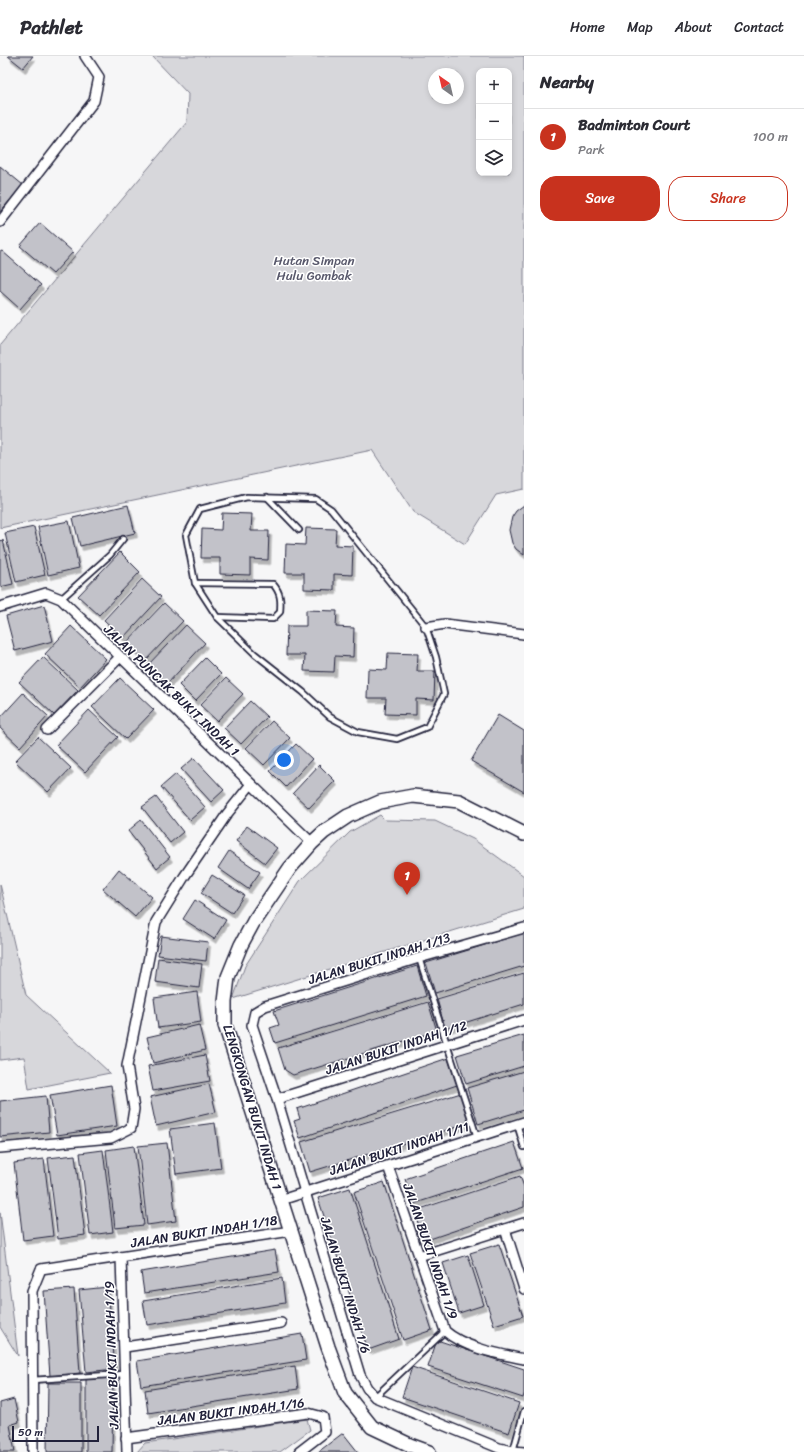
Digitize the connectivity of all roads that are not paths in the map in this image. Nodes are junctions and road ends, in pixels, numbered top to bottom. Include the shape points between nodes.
1 (85, 56) edge
2 (0, 222) edge
3 (267, 497) junction
4 (299, 530) dead end
5 (123, 539) dead end
6 (195, 583) junction
7 (61, 600) junction
8 (0, 607) edge
9 (217, 617) junction
10 (426, 628) junction
11 (524, 634) edge
12 (120, 657) junction
13 (47, 730) dead end
14 (251, 784) junction
15 (524, 834) edge
16 (312, 843) junction
17 (524, 928) edge
18 (419, 958) junction
19 (524, 1020) edge
20 (252, 1024) joint
21 (447, 1045) junction
22 (277, 1099) junction
23 (520, 1123) edge
24 (477, 1137) junction
25 (524, 1146) edge
26 (0, 1148) edge
27 (388, 1166) junction
28 (305, 1192) junction
29 (281, 1200) junction
30 (524, 1223) edge
31 (505, 1229) junction
32 (291, 1231) junction
33 (419, 1256) junction
34 (121, 1257) junction
35 (524, 1289) edge
36 (281, 1323) dead end
37 (445, 1331) junction
38 (125, 1347) junction
39 (524, 1359) edge
40 (124, 1374) junction
41 (32, 1380) junction
42 (376, 1397) junction
43 (524, 1411) edge
44 (126, 1438) junction
45 (409, 1449) edge
46 (33, 1452) edge
47 (127, 1452) edge
48 (299, 1452) edge
49 (430, 1452) edge
50 (513, 1452) edge
51 (524, 1452) edge

1 - 2 street via 99,77 94,101
3 - 4 lane
3 - 6 lane via 247,497 200,509 186,535
3 - 10 lane via 316,499 331,509
5 - 7 lane via 110,555
6 - 9 lane
6 - 9 lane via 273,584 281,597 280,612 273,619
7 - 8 street, JALAN PUNCAK BUKIT INDAH 1 via 46,593
7 - 12 street, JALAN PUNCAK BUKIT INDAH 1
9 - 10 lane via 255,654 330,717 358,732 397,739 427,727 444,694
10 - 11 street via 445,624
12 - 13 street
12 - 14 street, JALAN PUNCAK BUKIT INDAH 1
14 - 16 street, JALAN PUNCAK BUKIT INDAH 1
14 - 26 street via 201,852 156,922 127,1066 134,1109 131,1128 111,1138
15 - 16 street, LENGKONGAN BUKIT INDAH 1 via 459,801 413,796 380,802 348,816
16 - 29 street, LENGKONGAN BUKIT INDAH 1 via 290,868 254,921 228,977 225,1002 225,1025
17 - 18 street, JALAN BUKIT INDAH 1/13
18 - 20 street, JALAN BUKIT INDAH 1/13 via 265,1006 254,1012
18 - 21 lane
19 - 21 street, JALAN BUKIT INDAH 1/12
20 - 22 street, JALAN BUKIT INDAH 1/6
21 - 22 street, JALAN BUKIT INDAH 1/12
21 - 24 lane
22 - 28 street, JALAN BUKIT INDAH 1/6
23 - 24 street, JALAN BUKIT INDAH 1/11
23 - 25 lane
24 - 27 street, JALAN BUKIT INDAH 1/11
27 - 28 street, JALAN BUKIT INDAH 1/11
27 - 33 street, JALAN BUKIT INDAH 1/9
28 - 29 street, JALAN BUKIT INDAH 1/11
28 - 42 street, JALAN BUKIT INDAH 1/6 via 360,1375
29 - 32 street, LENGKONGAN BUKIT INDAH 1
30 - 31 street
31 - 33 street
31 - 35 street
32 - 34 street, JALAN BUKIT INDAH 1/18
32 - 45 street, LENGKONGAN BUKIT INDAH 1 via 344,1393 372,1426
33 - 37 street, JALAN BUKIT INDAH 1/9
34 - 38 street, JALAN BUKIT INDAH 1/19
34 - 41 street, JALAN BUKIT INDAH 1/18 via 41,1269 32,1291
36 - 38 street
37 - 39 street, JALAN BUKIT INDAH 1/9 via 453,1338 495,1354
37 - 42 lane
38 - 40 street, JALAN BUKIT INDAH 1/19
40 - 41 lane
40 - 44 street, JALAN BUKIT INDAH 1/19
41 - 46 street
42 - 50 street, JALAN BUKIT INDAH 1/6
43 - 50 lane
44 - 47 street, JALAN BUKIT INDAH 1/19
44 - 48 street, JALAN BUKIT INDAH 1/16 via 308,1413 323,1417 325,1432
45 - 49 street, LENGKONGAN BUKIT INDAH 1
50 - 51 street, JALAN BUKIT INDAH 1/6

